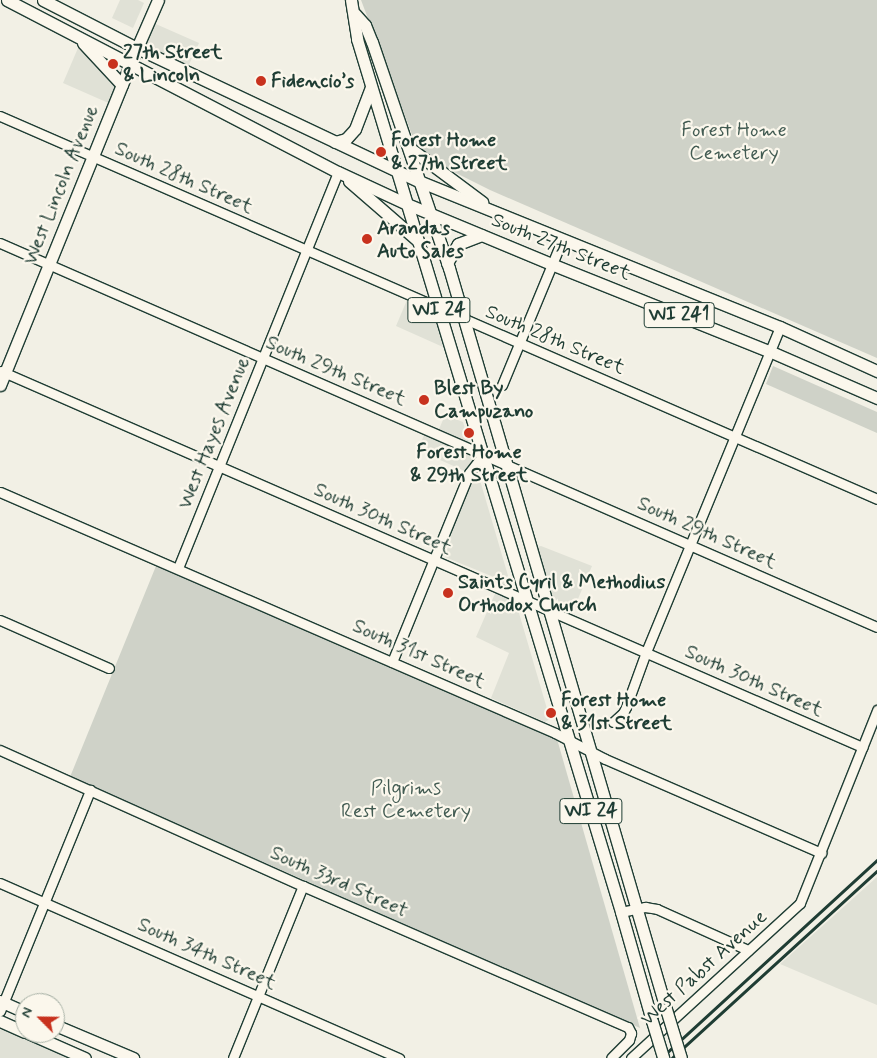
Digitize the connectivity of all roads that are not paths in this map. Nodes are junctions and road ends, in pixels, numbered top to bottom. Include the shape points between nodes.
1 (7, 0) edge
2 (43, 0) edge
3 (158, 0) edge
4 (351, 0) edge
5 (355, 14) junction
6 (76, 36) junction
7 (137, 48) junction
8 (130, 64) junction
9 (122, 84) junction
10 (371, 85) junction
11 (0, 116) edge
12 (335, 142) junction
13 (408, 146) junction
14 (92, 156) junction
15 (397, 171) junction
16 (338, 172) junction
17 (422, 182) junction
18 (407, 204) junction
19 (432, 214) junction
20 (497, 214) junction
21 (481, 235) junction
22 (562, 240) junction
23 (419, 242) junction
24 (0, 243) edge
25 (306, 250) junction
26 (447, 263) junction
27 (49, 264) junction
28 (552, 264) junction
29 (439, 308) junction
30 (464, 320) junction
31 (780, 327) junction
32 (519, 343) junction
33 (770, 351) junction
34 (263, 358) junction
35 (877, 371) edge
36 (2, 372) edge
37 (0, 385) edge
38 (502, 385) dead end
39 (877, 398) edge
40 (734, 436) junction
41 (483, 454) junction
42 (506, 465) junction
43 (219, 467) junction
44 (0, 492) edge
45 (877, 499) edge
46 (690, 545) junction
47 (433, 560) junction
48 (178, 568) junction
49 (528, 602) junction
50 (550, 612) junction
51 (0, 620) edge
52 (877, 627) edge
53 (646, 652) junction
54 (392, 662) junction
55 (109, 668) dead end
56 (877, 710) edge
57 (613, 722) dead end
58 (569, 740) junction
59 (862, 748) junction
60 (0, 750) edge
61 (592, 752) junction
62 (90, 790) junction
63 (821, 853) junction
64 (0, 882) edge
65 (304, 886) junction
66 (44, 902) junction
67 (637, 908) junction
68 (622, 912) junction
69 (748, 950) junction
70 (259, 995) junction
71 (1, 1005) edge
72 (15, 1009) edge
73 (0, 1021) edge
74 (15, 1027) edge
75 (65, 1029) edge
76 (51, 1043) edge
77 (85, 1058) edge
78 (133, 1058) edge
79 (233, 1058) edge
80 (399, 1058) edge
81 (611, 1058) edge
82 (631, 1058) edge
83 (663, 1058) edge
84 (681, 1058) edge

1 - 6 main road, South 27th Street
2 - 7 main road, South 27th Street
3 - 7 main road, West Lincoln Avenue
4 - 5 main road
5 - 10 main road via 357,38
5 - 13 main road via 365,25 372,42
6 - 8 main road, South 27th Street
6 - 9 main road
7 - 8 main road, West Lincoln Avenue
7 - 12 main road, South 27th Street
8 - 9 main road, West Lincoln Avenue
8 - 16 main road, South 27th Street
9 - 14 main road, West Lincoln Avenue
10 - 12 main road via 353,132 346,139
10 - 15 main road
11 - 14 street, South 28th Street
12 - 15 main road, South 27th Street
13 - 17 main road
13 - 20 main road
14 - 25 street, South 28th Street
14 - 27 main road, West Lincoln Avenue
15 - 17 main road, South 27th Street / WI 241
15 - 18 main road, WI 24
16 - 18 main road, South 27th Street
16 - 23 main road
16 - 25 street, West Hayes Avenue
17 - 19 main road, WI 24
17 - 20 main road, South 27th Street / WI 241
18 - 19 main road, South 27th Street / WI 241
18 - 23 main road, WI 24
19 - 21 main road, South 27th Street / WI 241
19 - 26 main road, WI 24
20 - 22 main road, South 27th Street / WI 241
21 - 26 main road via 458,244
21 - 28 main road, South 27th Street / WI 241
22 - 28 street
22 - 31 main road, South 27th Street / WI 241
23 - 29 main road, WI 24
24 - 27 street, South 29th Street
25 - 29 street, South 28th Street
25 - 34 street, West Hayes Avenue
26 - 30 main road, WI 24
27 - 34 street, South 29th Street
27 - 36 main road, West Lincoln Avenue
28 - 32 street
28 - 33 main road, South 27th Street / WI 241
29 - 30 street, South 28th Street
29 - 41 main road, WI 24
30 - 32 street, South 28th Street
30 - 42 main road, WI 24
31 - 33 street
31 - 35 main road, South 27th Street / WI 241
32 - 38 street
32 - 40 street, South 28th Street
33 - 39 main road, South 27th Street / WI 241
33 - 40 street
34 - 41 street, South 29th Street
34 - 43 street, West Hayes Avenue
36 - 37 main road, West Lincoln Avenue
36 - 43 street, South 30th Street
40 - 45 street, South 28th Street
40 - 46 street
41 - 42 street, South 29th Street
41 - 47 street via 469,473
41 - 49 main road, WI 24
42 - 46 street, South 29th Street
42 - 50 main road, WI 24
43 - 47 street, South 30th Street
43 - 48 street, West Hayes Avenue
44 - 48 street, South 31st Street
46 - 52 street, South 29th Street
46 - 53 street
47 - 49 street, South 30th Street
47 - 54 street
48 - 54 street, South 31st Street
49 - 50 street, South 30th Street
49 - 58 main road, WI 24
50 - 53 street, South 30th Street
50 - 61 main road, WI 24
51 - 55 street
53 - 57 street via 623,713
53 - 59 street, South 30th Street
54 - 58 street, South 31st Street
56 - 59 street
58 - 61 street, South 31st Street
58 - 68 main road, WI 24
59 - 63 street
60 - 62 street, South 33rd Street
61 - 63 street, South 31st Street
61 - 67 main road, WI 24
62 - 65 street, South 33rd Street
62 - 66 street
63 - 69 street, West Pabst Avenue via 800,903
64 - 66 street, South 34th Street
65 - 70 street
65 - 81 street, South 33rd Street via 628,1027 631,1033 629,1040
66 - 70 street, South 34th Street
66 - 71 street
67 - 68 street
67 - 69 street via 657,909
67 - 84 main road, WI 24, bridge
68 - 83 main road, WI 24, bridge
69 - 82 street, West Pabst Avenue
70 - 79 street
70 - 80 street, South 34th Street
71 - 72 main road
73 - 74 main road
75 - 78 main road
76 - 77 main road

